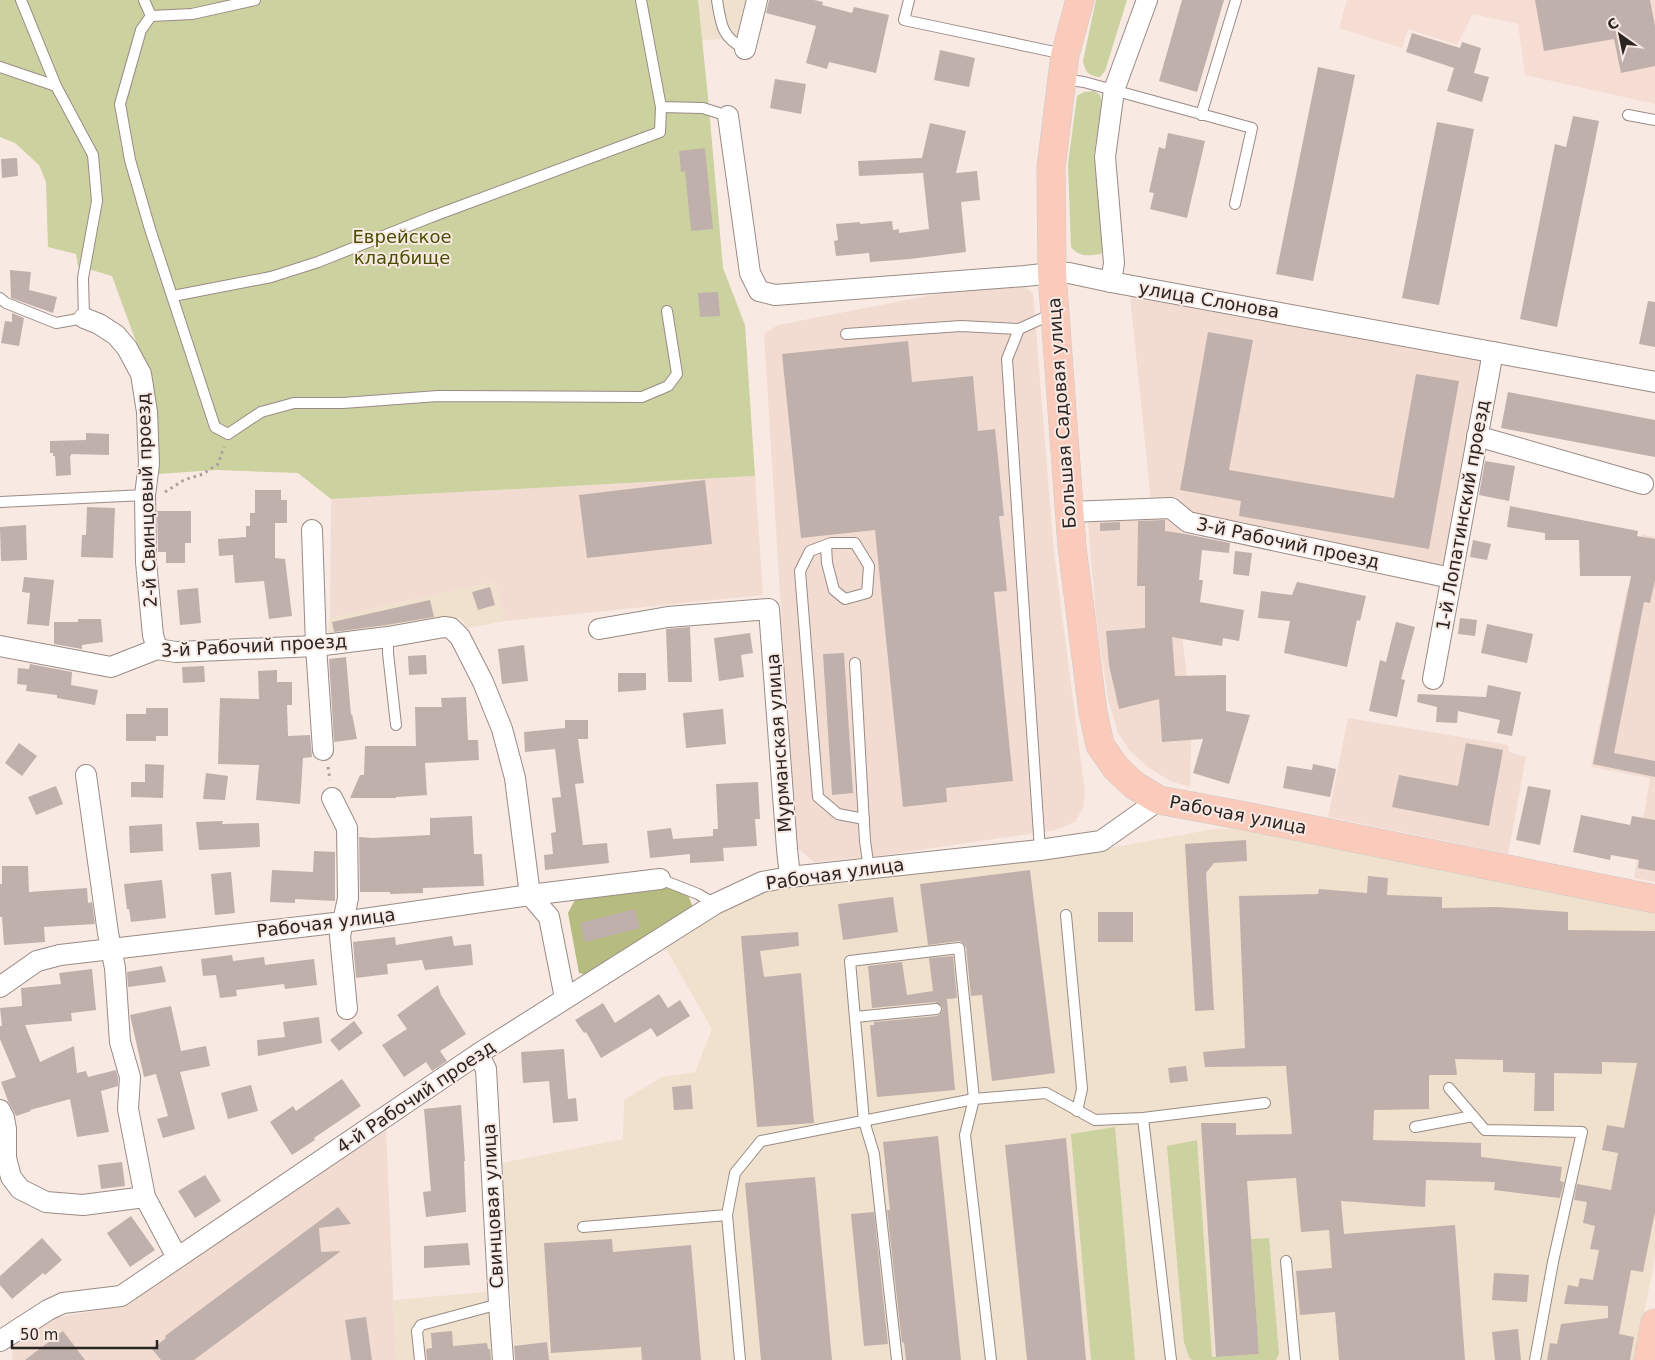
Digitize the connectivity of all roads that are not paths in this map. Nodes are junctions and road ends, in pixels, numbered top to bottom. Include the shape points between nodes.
1 (21, 0) edge
2 (144, 0) edge
3 (255, 0) edge
4 (641, 0) edge
5 (717, 0) edge
6 (757, 0) edge
7 (909, 0) edge
8 (1080, 0) edge
9 (1147, 0) edge
10 (1236, 0) edge
11 (151, 16) junction
12 (745, 49) joint
13 (0, 67) edge
14 (1064, 67) junction
15 (56, 86) junction
16 (1114, 90) junction
17 (661, 107) junction
18 (1200, 115) junction
19 (1628, 115) dead end
20 (728, 116) joint
21 (1655, 120) edge
22 (1235, 204) dead end
23 (1052, 273) junction
24 (1111, 282) junction
25 (173, 296) junction
26 (0, 298) edge
27 (667, 311) dead end
28 (1055, 313) junction
29 (84, 318) junction
30 (1019, 329) junction
31 (846, 334) dead end
32 (1493, 352) junction
33 (1655, 382) edge
34 (1477, 436) junction
35 (1643, 484) dead end
36 (145, 495) junction
37 (0, 502) edge
38 (1069, 512) junction
39 (312, 530) dead end
40 (826, 545) junction
41 (1451, 578) junction
42 (600, 629) dead end
43 (388, 637) junction
44 (0, 646) edge
45 (316, 646) junction
46 (157, 650) junction
47 (855, 663) dead end
48 (1433, 678) dead end
49 (396, 725) dead end
50 (323, 750) road end
51 (86, 775) dead end
52 (332, 798) road end
53 (1159, 800) junction
54 (864, 819) junction
55 (1040, 850) junction
56 (869, 868) junction
57 (790, 877) junction
58 (660, 879) joint
59 (530, 895) junction
60 (1655, 899) edge
61 (715, 904) junction
62 (1066, 915) dead end
63 (343, 922) junction
64 (113, 950) junction
65 (0, 987) edge
66 (565, 998) junction
67 (936, 1009) dead end
68 (348, 1010) dead end
69 (854, 1017) junction
70 (478, 1054) junction
71 (1450, 1088) dead end
72 (974, 1099) junction
73 (1265, 1103) dead end
74 (0, 1110) edge
75 (1077, 1111) junction
76 (1473, 1116) junction
77 (1143, 1118) junction
78 (864, 1121) junction
79 (1415, 1127) dead end
80 (145, 1197) junction
81 (728, 1215) junction
82 (583, 1227) dead end
83 (179, 1256) junction
84 (1286, 1260) dead end
85 (499, 1304) junction
86 (0, 1341) edge
87 (420, 1360) edge
88 (503, 1360) edge
89 (740, 1360) edge
90 (897, 1360) edge
91 (991, 1360) edge
92 (1171, 1360) edge
93 (1295, 1360) edge
94 (1535, 1360) edge

1 - 15 lane
2 - 11 lane
3 - 11 lane via 192,14
4 - 17 lane
5 - 12 lane via 724,34 733,44
6 - 12 street
7 - 14 lane via 904,20
8 - 14 main road, Большая Садовая улица
9 - 16 street
10 - 18 lane
11 - 25 lane via 141,30 120,104 130,160
13 - 15 lane
14 - 16 lane via 1084,82
14 - 23 main road, Большая Садовая улица via 1051,168
15 - 29 lane via 93,155 97,201 83,278
16 - 18 lane
16 - 24 street via 1105,157 1114,263
17 - 20 lane via 703,108
17 - 25 lane via 660,132 318,262 271,277
18 - 22 lane via 1252,128
19 - 21 lane
20 - 23 street, улица Слонова via 750,273 759,291 775,295
23 - 24 street, улица Слонова via 1069,272
23 - 28 main road, Большая Садовая улица
24 - 32 street, улица Слонова
25 - 27 lane via 215,427 228,434 261,412 294,403 438,396 642,396 668,386 677,374
26 - 29 lane via 56,323
28 - 30 lane
28 - 38 main road, Большая Садовая улица
29 - 36 street, 2-й Свинцовый проезд via 116,335 142,374 150,464
30 - 31 lane via 961,326
30 - 55 lane via 1007,359
32 - 33 street, улица Слонова
32 - 34 street, 1-й Лопатинский проезд
34 - 35 street
34 - 41 street, 1-й Лопатинский проезд
36 - 37 lane
36 - 46 street, 2-й Свинцовый проезд via 146,562
38 - 41 street, 3-й Рабочий проезд via 1171,508 1188,522
38 - 53 main road, Большая Садовая улица via 1093,712 1100,745 1116,768 1134,785
39 - 45 street
40 - 40 lane via 855,544 869,566 867,593 846,599 834,590
40 - 54 lane via 810,551 800,571 818,797 838,814
41 - 48 street, 1-й Лопатинский проезд
42 - 57 street, Мурманская улица via 668,617 769,609
43 - 45 street, 3-й Рабочий проезд
43 - 49 lane
43 - 59 street, 3-й Рабочий проезд via 444,627 452,628 460,637 502,729 515,778
44 - 46 street, 3-й Рабочий проезд via 111,667
45 - 46 street, 3-й Рабочий проезд
45 - 50 street
47 - 54 lane
51 - 64 street
52 - 63 street via 347,828 348,898
53 - 55 street, Рабочая улица via 1101,841
53 - 60 main road, Рабочая улица
54 - 56 lane
55 - 56 street, Рабочая улица
56 - 57 street, Рабочая улица
57 - 61 street, Рабочая улица via 762,882
58 - 59 street, Рабочая улица
58 - 61 lane
59 - 63 street, Рабочая улица
59 - 66 street via 549,917
61 - 66 street, 4-й Рабочий проезд
62 - 75 lane via 1082,1089
63 - 64 street, Рабочая улица
63 - 68 street via 340,936
64 - 65 street, Рабочая улица via 60,955 37,961
64 - 80 street via 120,1042 130,1077 128,1109
66 - 70 street, 4-й Рабочий проезд
67 - 69 lane
69 - 72 lane via 850,961 959,948
69 - 78 lane
70 - 83 street, 4-й Рабочий проезд
70 - 85 street, Свинцовая улица via 486,1068
71 - 76 lane
72 - 75 lane via 1046,1093
72 - 78 lane
72 - 91 lane via 965,1135
73 - 77 lane
74 - 80 street via 6,1129 7,1164 20,1189 46,1202 83,1205
75 - 77 lane via 1095,1120
76 - 79 lane
76 - 94 lane via 1485,1130 1582,1132
77 - 92 lane
78 - 81 lane via 761,1141 735,1173
78 - 90 lane via 874,1154
80 - 83 street
81 - 82 lane
81 - 89 lane
83 - 86 street, 4-й Рабочий проезд via 121,1296 63,1303
84 - 93 lane
85 - 87 lane via 421,1324 417,1331
85 - 88 street, Свинцовая улица

